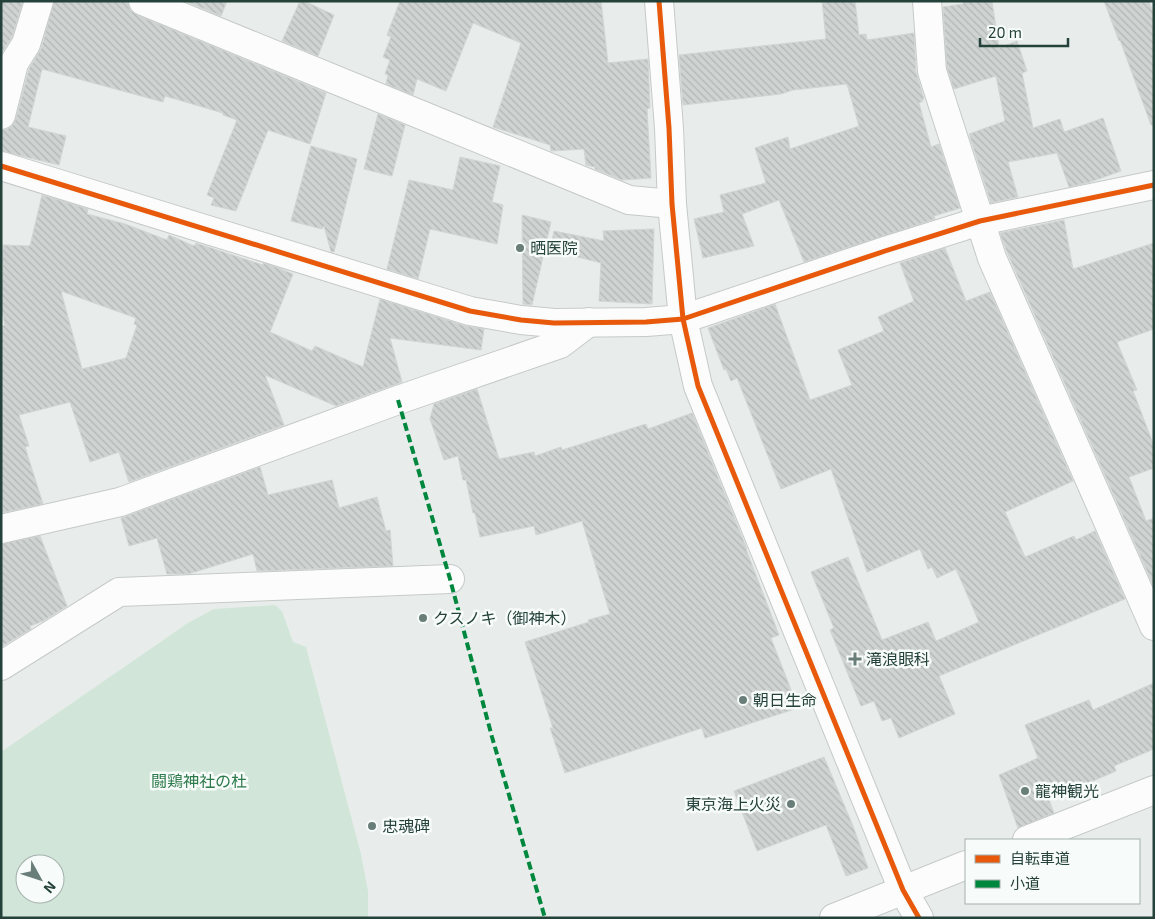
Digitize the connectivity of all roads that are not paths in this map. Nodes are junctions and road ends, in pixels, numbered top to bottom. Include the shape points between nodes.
1 (39, 1) edge
2 (144, 1) edge
3 (659, 1) edge
4 (926, 1) edge
5 (1, 115) edge
6 (1, 166) edge
7 (1154, 185) edge
8 (672, 204) junction
9 (980, 221) junction
10 (683, 319) junction
11 (589, 322) junction
12 (1, 529) edge
13 (450, 579) dead end
14 (1154, 626) edge
15 (1, 666) edge
16 (1154, 790) edge
17 (1030, 839) edge
18 (965, 864) edge
19 (903, 890) junction
20 (834, 918) edge
21 (919, 918) edge

1 - 5 street via 26,44 14,63
2 - 8 street via 629,200
3 - 8 street
4 - 9 street via 932,71
6 - 11 street via 470,311 521,320
7 - 9 street
8 - 10 street
9 - 10 street
9 - 14 street via 992,258
10 - 11 street
10 - 19 street via 698,386
11 - 12 street via 560,344 120,502
13 - 15 street via 119,592
16 - 17 street
18 - 19 street
19 - 20 street
19 - 21 street

